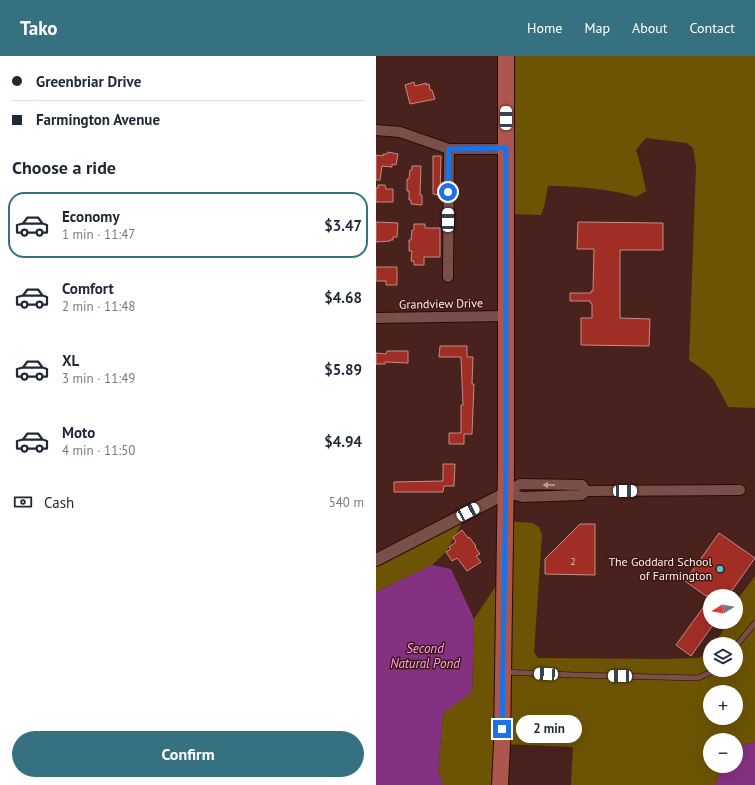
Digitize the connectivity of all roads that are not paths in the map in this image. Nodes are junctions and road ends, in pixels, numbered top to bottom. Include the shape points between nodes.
1 (506, 56) edge
2 (376, 130) edge
3 (506, 148) junction
4 (449, 149) junction
5 (448, 277) dead end
6 (505, 316) junction
7 (376, 318) edge
8 (740, 490) dead end
9 (506, 493) junction
10 (376, 560) edge
11 (755, 623) edge
12 (743, 638) edge
13 (503, 672) junction
14 (703, 676) edge
15 (500, 785) edge

1 - 3 main road
2 - 4 street via 400,132
3 - 4 street
3 - 6 main road
4 - 5 street
6 - 7 street, Grandview Drive
6 - 9 main road
8 - 9 street via 586,491 581,495 523,497
9 - 10 street
9 - 13 main road
11 - 12 lane
13 - 14 lane via 698,678
13 - 15 main road

